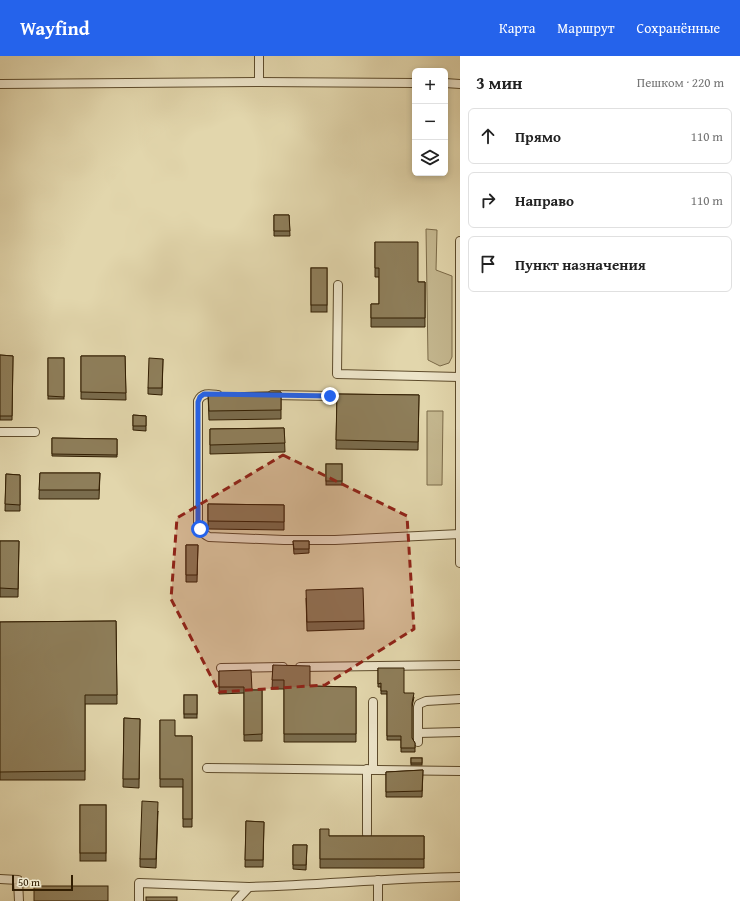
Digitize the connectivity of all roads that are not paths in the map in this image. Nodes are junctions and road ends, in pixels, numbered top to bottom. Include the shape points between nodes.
1 (259, 56) edge
2 (258, 82) junction
3 (412, 83) edge
4 (448, 83) edge
5 (0, 84) edge
6 (460, 84) edge
7 (460, 241) edge
8 (460, 254) edge
9 (338, 285) dead end
10 (460, 377) edge
11 (228, 395) edge
12 (267, 395) edge
13 (330, 396) dead end
14 (0, 432) edge
15 (35, 432) dead end
16 (460, 534) edge
17 (460, 563) edge
18 (460, 665) edge
19 (222, 668) dead end
20 (460, 699) edge
21 (373, 702) dead end
22 (460, 732) edge
23 (418, 733) junction
24 (418, 742) dead end
25 (207, 768) dead end
26 (370, 770) junction
27 (460, 771) edge
28 (367, 834) edge
29 (460, 877) edge
30 (0, 879) edge
31 (378, 880) junction
32 (249, 888) junction
33 (19, 901) edge
34 (139, 901) edge
35 (236, 901) edge
36 (378, 901) edge

1 - 2 street
2 - 3 street
2 - 5 street
4 - 6 street
7 - 8 street
8 - 10 street
9 - 10 street via 337,374
10 - 16 street
11 - 16 street via 204,394 198,402 198,524 203,534 208,537 335,540
12 - 13 street
14 - 15 street
16 - 17 street
18 - 19 street
20 - 23 street via 426,701 419,704
21 - 26 street
22 - 23 street
23 - 24 street
25 - 26 street
26 - 27 street
26 - 28 street
29 - 31 street
30 - 33 street via 18,880
31 - 32 street
31 - 36 street
32 - 34 street via 139,884
32 - 35 street

